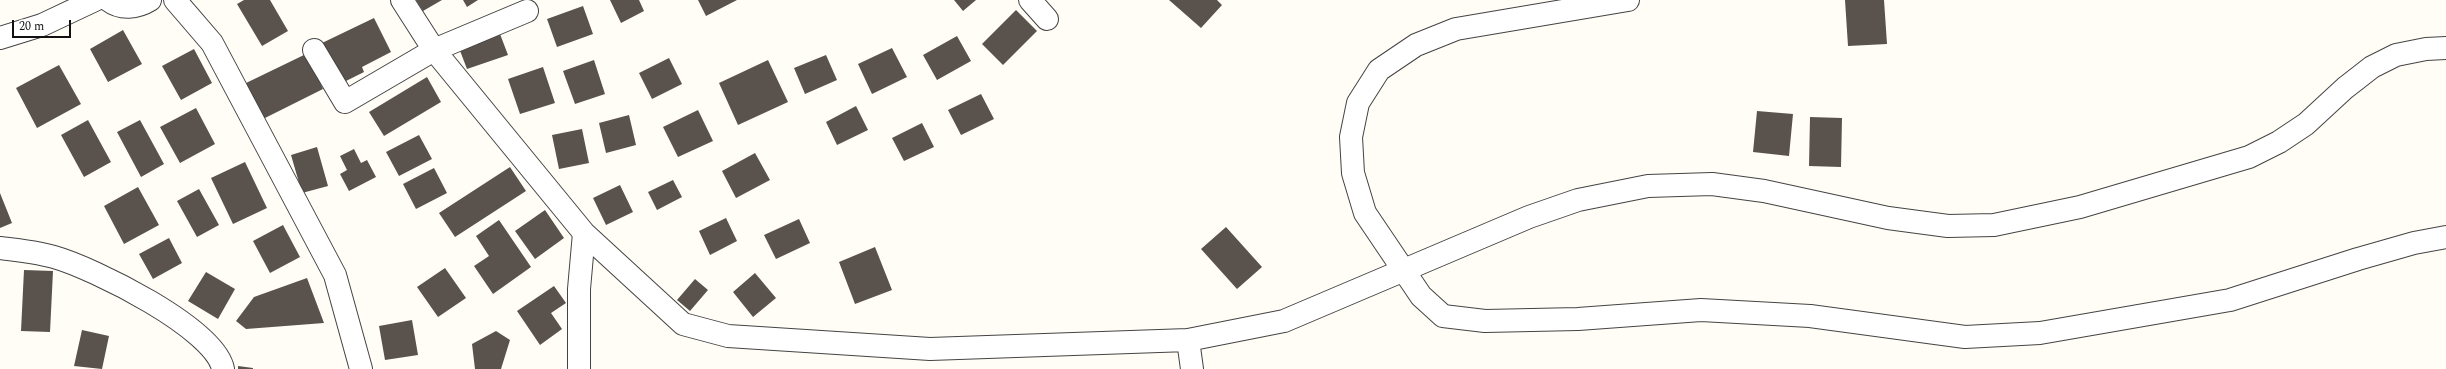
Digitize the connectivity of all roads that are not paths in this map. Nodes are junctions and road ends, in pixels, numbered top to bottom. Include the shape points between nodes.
1 (95, 0) edge
2 (108, 0) edge
3 (150, 0) edge
4 (175, 0) edge
5 (402, 0) edge
6 (1030, 0) edge
7 (1628, 0) edge
8 (527, 11) dead end
9 (1047, 19) dead end
10 (0, 38) edge
11 (2446, 48) edge
12 (314, 50) dead end
13 (434, 50) junction
14 (584, 233) junction
15 (2446, 237) edge
16 (0, 248) edge
17 (1405, 271) junction
18 (1188, 340) junction
19 (224, 369) edge
20 (361, 369) edge
21 (579, 369) edge
22 (1192, 369) edge

1 - 10 street via 42,25
2 - 3 street via 121,6 134,7
4 - 20 street via 212,43 335,275
5 - 13 street
6 - 9 street
7 - 17 street via 1456,29 1416,45 1379,70 1358,103 1351,137 1352,173 1365,212
8 - 13 street
11 - 17 street via 2396,55 2372,67 2306,124 2279,142 2249,157 2065,210 1994,225 1948,226 1888,218 1764,191 1712,184 1648,186 1578,200 1543,212
12 - 13 street via 345,102
13 - 14 street
14 - 18 street via 684,324 728,336 930,349
14 - 21 street via 579,289
15 - 17 street via 2358,259 2230,300 2040,333 1965,337 1810,316 1701,310 1578,319 1485,321 1443,316 1421,296
16 - 19 street via 54,256 93,270 164,310 211,346
17 - 18 street via 1284,321
18 - 22 street

